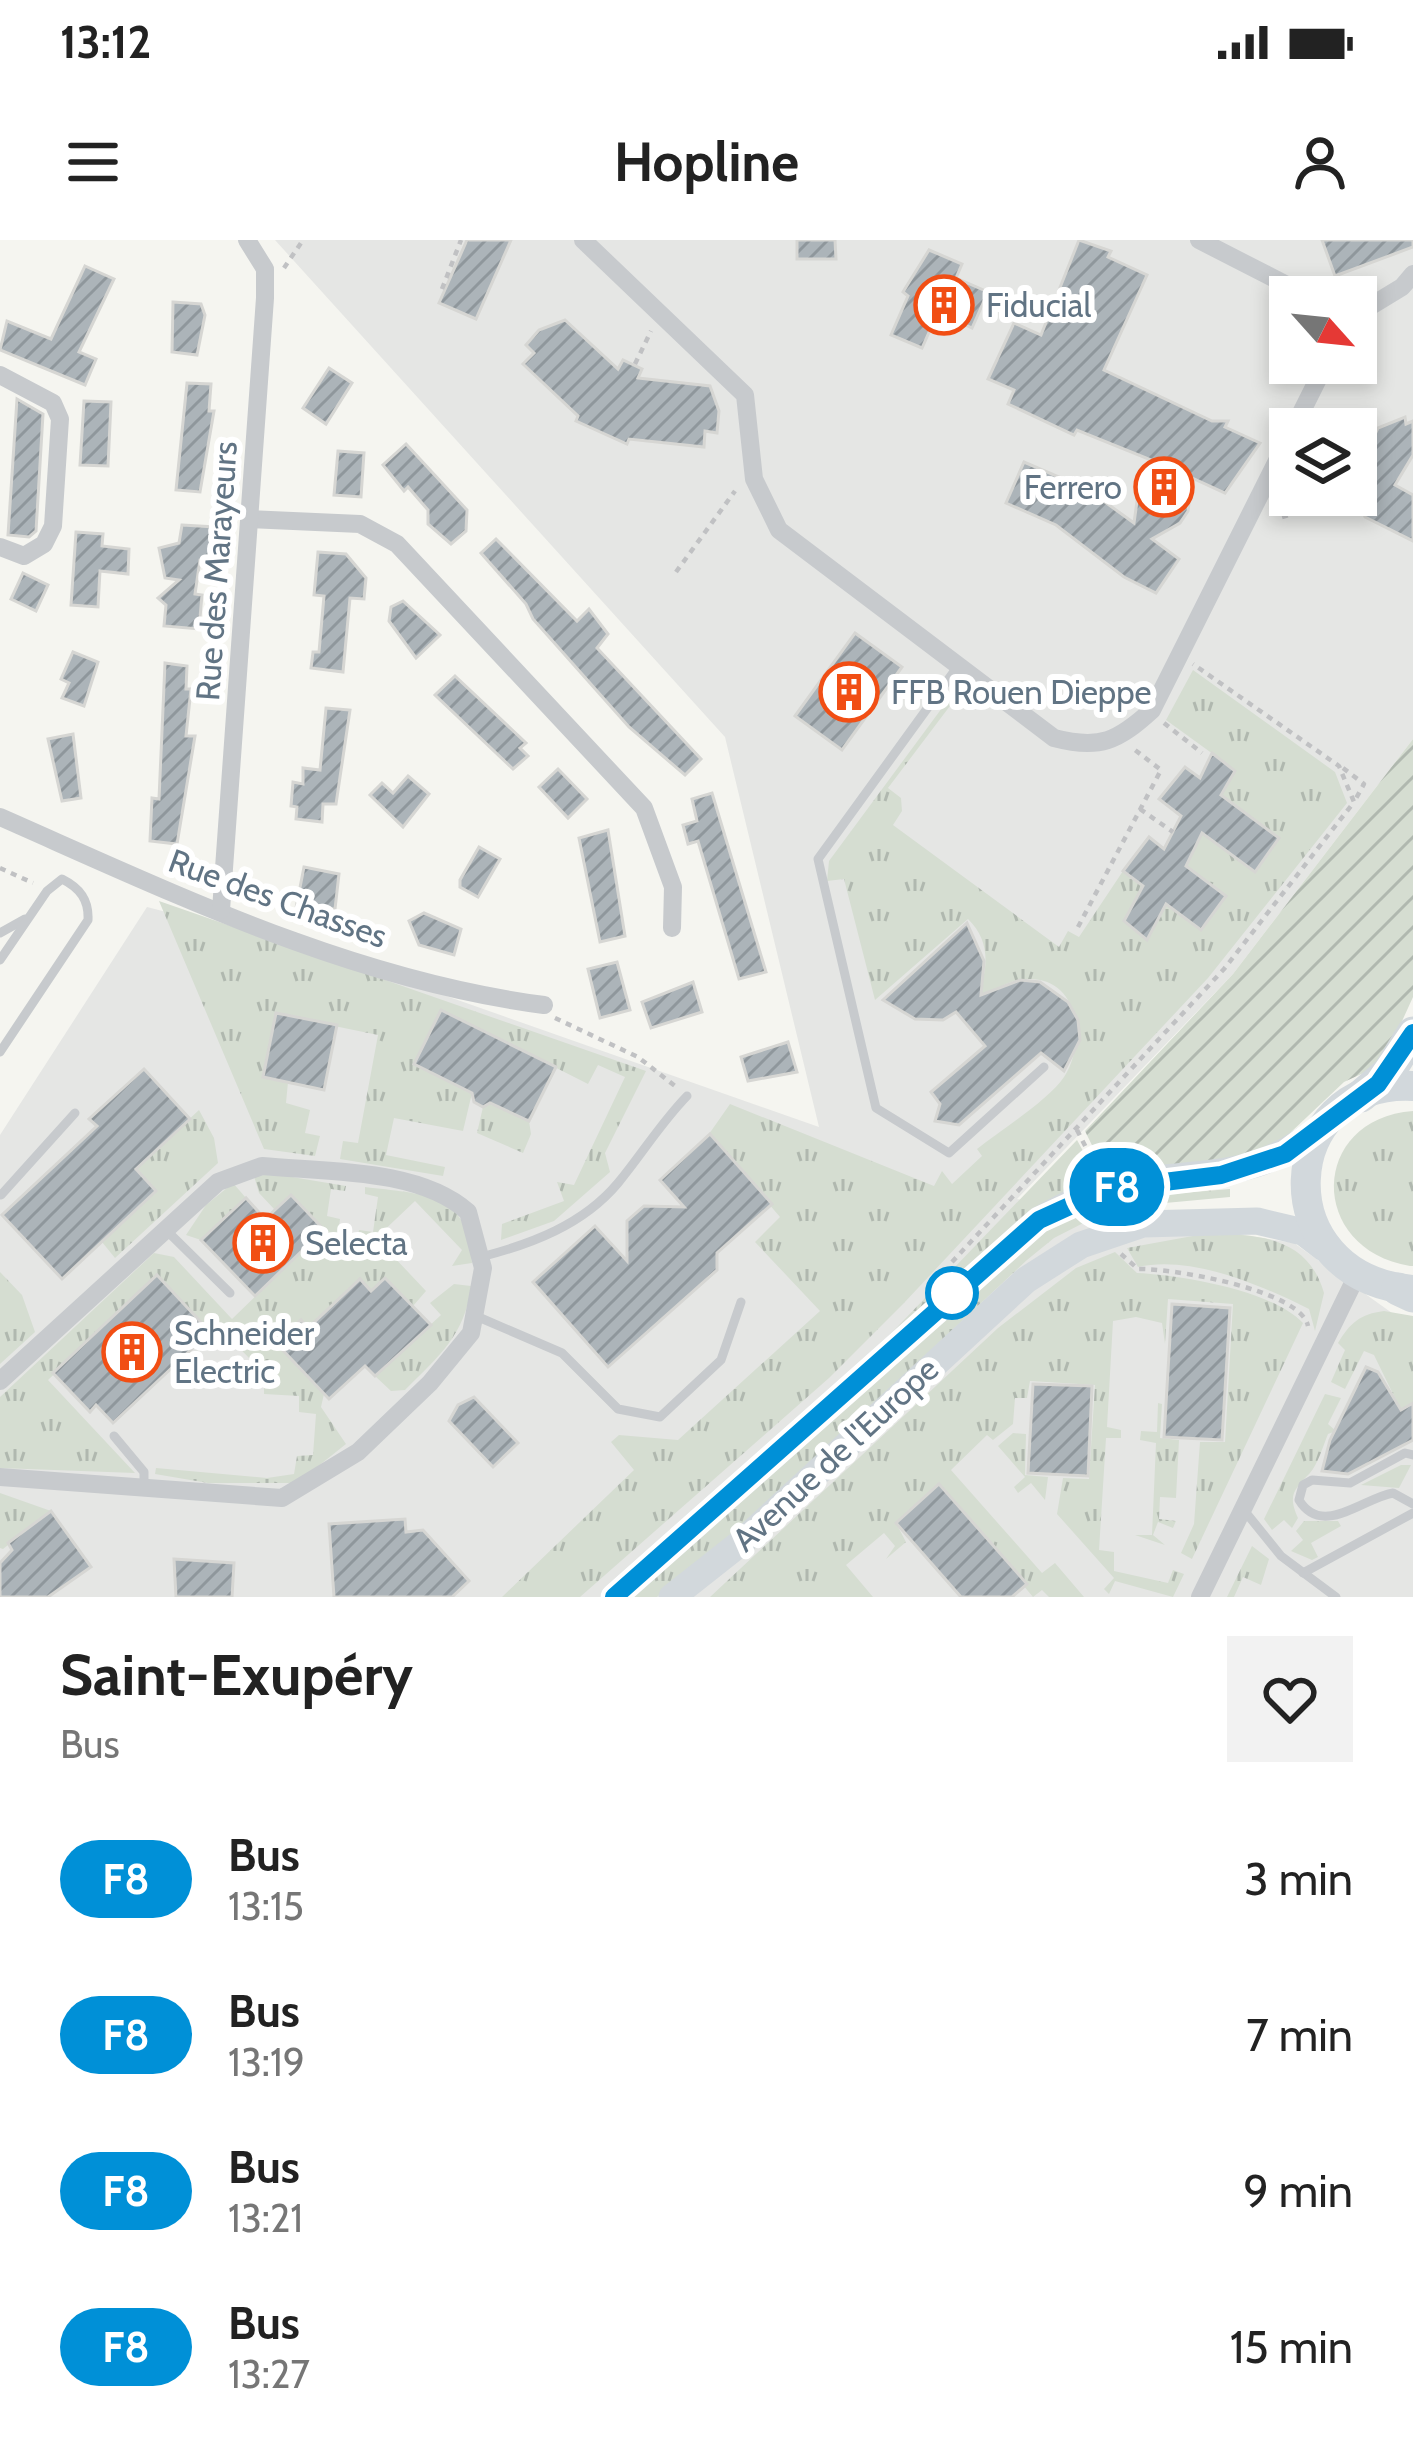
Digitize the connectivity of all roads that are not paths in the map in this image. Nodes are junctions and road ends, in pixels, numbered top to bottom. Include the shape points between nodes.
1 (247, 240) edge
2 (583, 240) edge
3 (1199, 240) edge
4 (1413, 274) edge
5 (1269, 276) edge
6 (1377, 302) edge
7 (0, 375) edge
8 (1269, 478) edge
9 (250, 519) junction
10 (0, 547) edge
11 (958, 666) junction
12 (0, 817) edge
13 (221, 910) junction
14 (29, 916) junction
15 (672, 928) dead end
16 (0, 933) edge
17 (0, 960) edge
18 (544, 1005) road end
19 (1413, 1033) edge
20 (0, 1052) edge
21 (1044, 1067) dead end
22 (1413, 1086) edge
23 (687, 1096) road end
24 (1361, 1096) junction
25 (75, 1113) dead end
26 (1331, 1119) junction
27 (1, 1195) edge
28 (165, 1229) junction
29 (1324, 1247) junction
30 (481, 1257) junction
31 (1357, 1275) junction
32 (1408, 1292) edge
33 (230, 1293) dead end
34 (741, 1302) dead end
35 (476, 1316) junction
36 (0, 1381) edge
37 (114, 1436) dead end
38 (1413, 1455) edge
39 (0, 1477) edge
40 (144, 1488) junction
41 (1413, 1504) edge
42 (1243, 1509) junction
43 (1413, 1514) edge
44 (743, 1541) junction
45 (1303, 1573) junction
46 (614, 1597) edge
47 (672, 1597) edge
48 (684, 1597) edge
49 (1200, 1597) edge
50 (1336, 1597) edge

1 - 9 street, Rue des Marayeurs via 265,269
2 - 11 street via 745,395 754,479 779,530
3 - 5 street
4 - 6 street
7 - 10 street via 53,403 60,419 44,544 24,556
8 - 11 street via 1152,710 1117,741 1088,747 1054,738
9 - 13 street, Rue des Marayeurs
9 - 15 street via 361,524 397,544 644,808 673,887
11 - 21 lane via 818,859 876,1108 949,1153
12 - 13 street, Rue des Chasses
13 - 18 street, Rue des Chasses via 324,953 488,998
14 - 16 lane
14 - 17 lane
14 - 20 lane via 62,879 88,905 88,920
19 - 24 highway via 1389,1072
22 - 24 main road
23 - 30 lane via 585,1214
24 - 26 main road
25 - 27 lane
26 - 29 main road via 1306,1162 1303,1186
26 - 46 main road, Avenue de l'Europe via 1265,1163 1107,1189 1039,1220
28 - 30 street via 218,1182 262,1166 437,1191 468,1213
28 - 33 lane
28 - 36 street
29 - 31 main road
29 - 44 main road, Avenue de l'Europe via 1304,1232 1257,1221 1143,1224 1082,1245 1025,1280
30 - 35 street
31 - 32 main road
31 - 42 street
34 - 35 lane via 721,1360 660,1417 618,1409 562,1353
35 - 40 street via 430,1383 358,1452 282,1498
37 - 40 lane via 145,1472
38 - 41 lane via 1350,1483 1312,1480 1299,1500 1312,1514 1337,1517 1393,1492
39 - 40 street
42 - 45 lane
42 - 49 street
43 - 45 lane
44 - 47 main road, Avenue de l'Europe
44 - 48 street
45 - 50 lane

